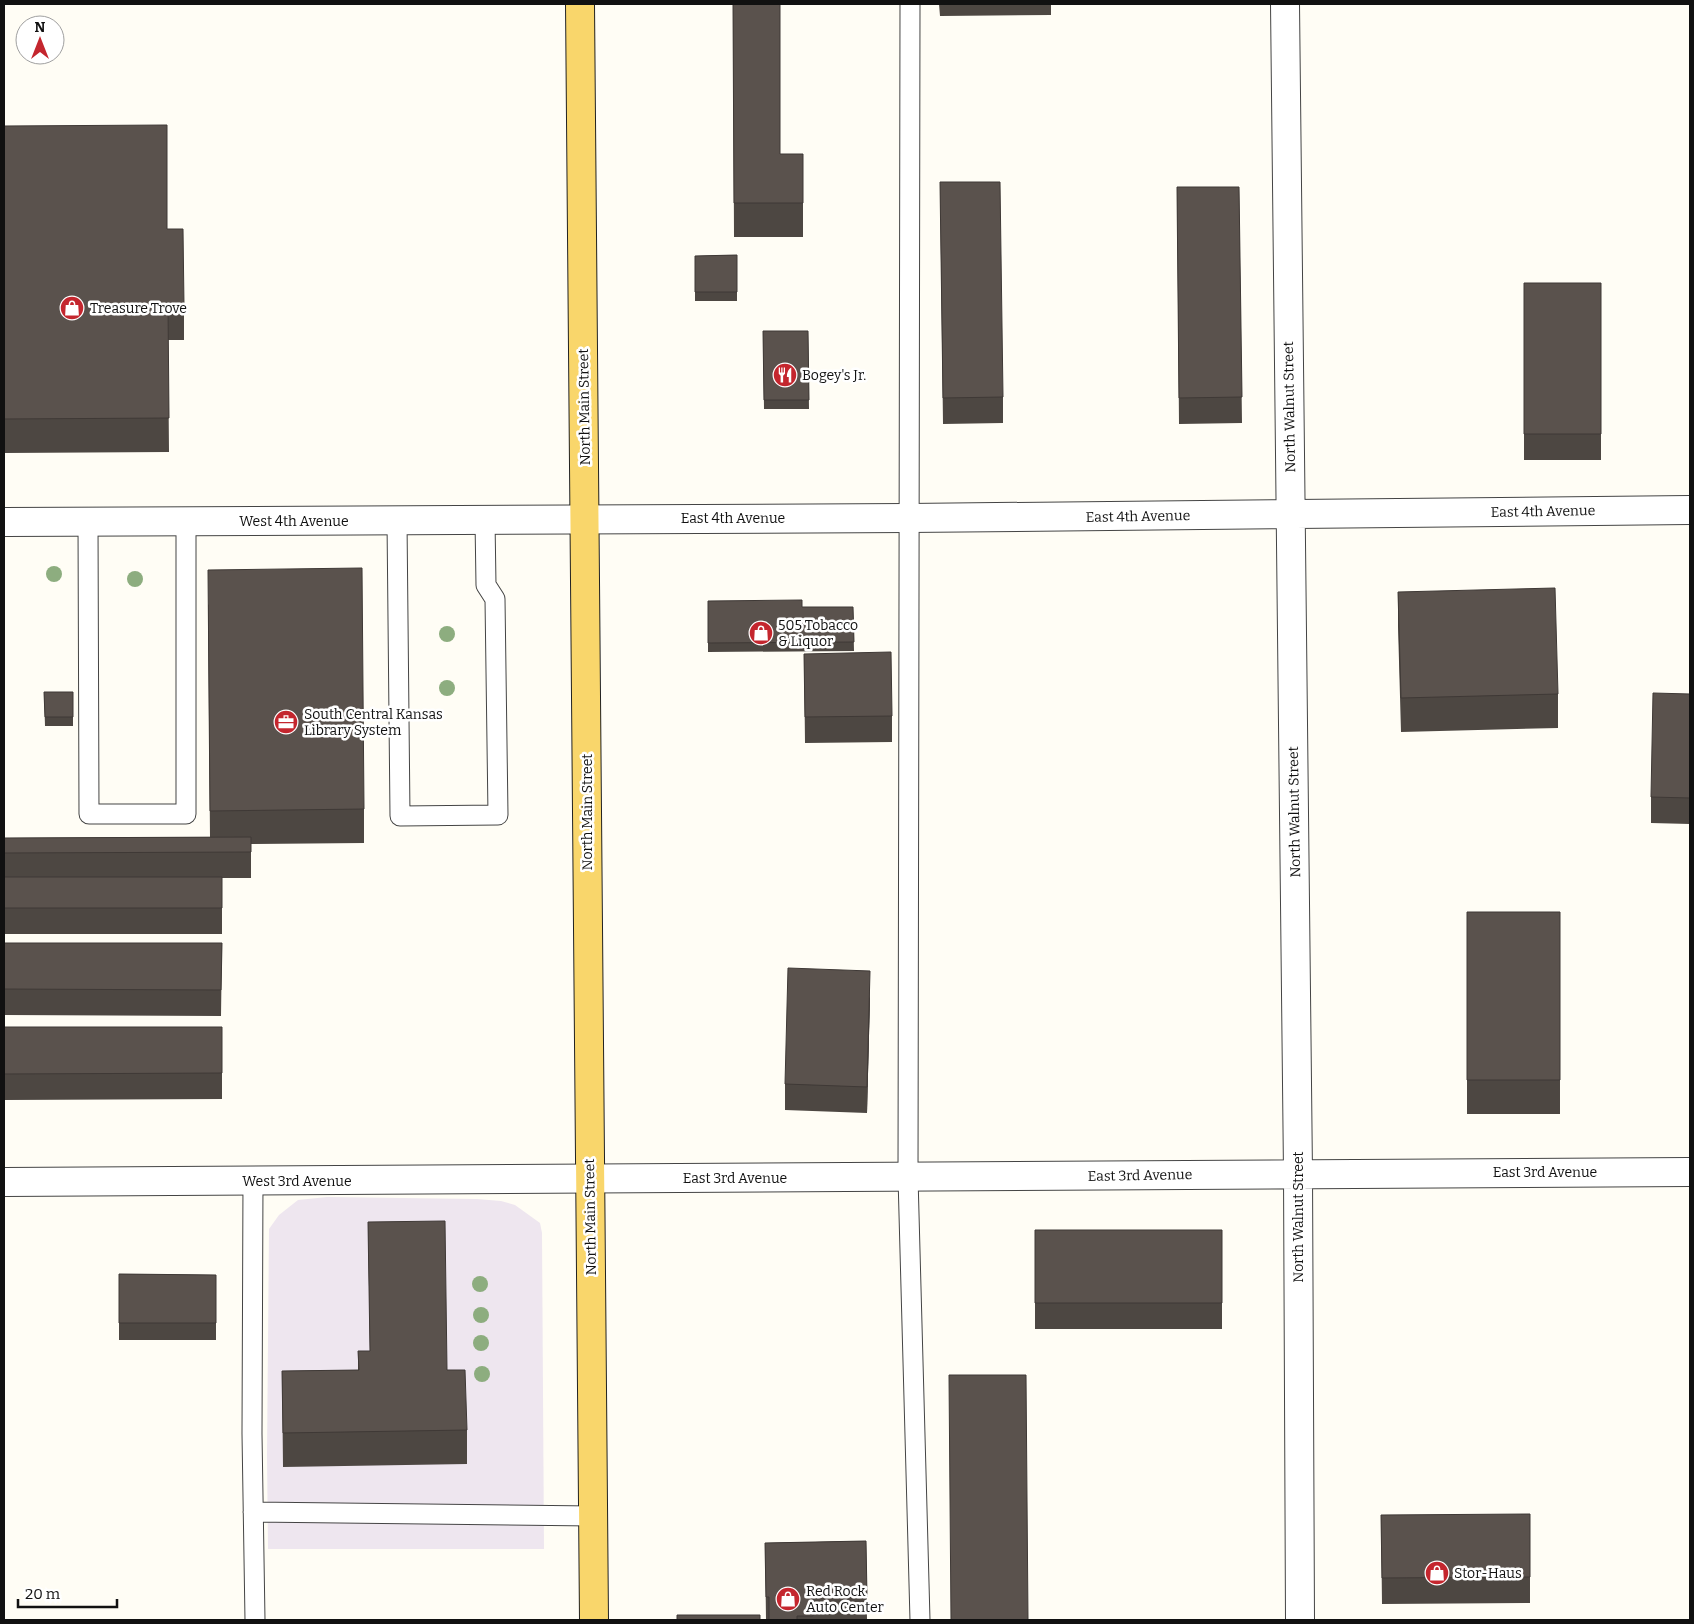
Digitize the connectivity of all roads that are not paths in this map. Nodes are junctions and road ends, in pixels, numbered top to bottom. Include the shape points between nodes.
1 (580, 4) edge
2 (910, 4) edge
3 (1285, 4) edge
4 (1690, 510) edge
5 (1290, 514) junction
6 (908, 518) junction
7 (585, 519) junction
8 (485, 520) junction
9 (397, 521) junction
10 (4, 522) edge
11 (88, 522) junction
12 (186, 522) junction
13 (1690, 1172) edge
14 (1298, 1173) junction
15 (908, 1177) junction
16 (589, 1180) junction
17 (253, 1181) junction
18 (4, 1182) edge
19 (254, 1512) junction
20 (593, 1516) junction
21 (256, 1620) edge
22 (594, 1620) edge
23 (920, 1620) edge
24 (1300, 1620) edge

1 - 7 main road, North Main Street
2 - 6 lane
3 - 5 street, North Walnut Street
4 - 5 street, East 4th Avenue
5 - 6 street, East 4th Avenue
5 - 14 street, North Walnut Street
6 - 7 street, East 4th Avenue
6 - 15 lane
7 - 8 street, West 4th Avenue
7 - 16 main road, North Main Street
8 - 9 street, West 4th Avenue
8 - 9 lane via 486,585 495,599 498,815 400,816
9 - 12 street, West 4th Avenue
10 - 11 street, West 4th Avenue
11 - 12 street, West 4th Avenue
11 - 12 lane via 89,814 186,814
13 - 14 street, East 3rd Avenue
14 - 15 street, East 3rd Avenue
14 - 24 street, North Walnut Street
15 - 16 street, East 3rd Avenue
15 - 23 lane
16 - 17 street, West 3rd Avenue
16 - 20 main road, North Main Street
17 - 18 street, West 3rd Avenue
17 - 19 lane
19 - 20 lane
19 - 21 lane
20 - 22 main road, North Main Street

